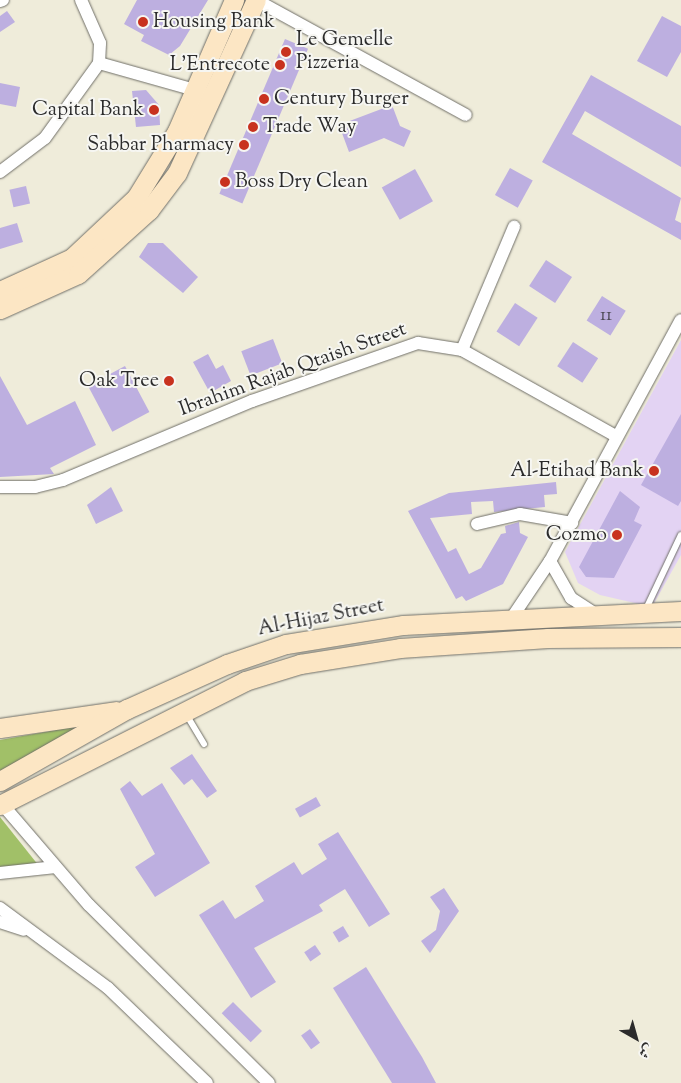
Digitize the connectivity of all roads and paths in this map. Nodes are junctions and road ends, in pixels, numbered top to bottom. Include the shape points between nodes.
1 (81, 0) edge
2 (234, 0) edge
3 (256, 0) edge
4 (99, 63) junction
5 (194, 88) junction
6 (213, 96) junction
7 (466, 116) dead end
8 (0, 172) edge
9 (514, 227) dead end
10 (0, 291) edge
11 (0, 310) edge
12 (681, 320) edge
13 (462, 350) junction
14 (616, 436) junction
15 (0, 487) edge
16 (572, 523) junction
17 (477, 524) dead end
18 (681, 535) edge
19 (550, 561) junction
20 (681, 611) edge
21 (645, 612) junction
22 (594, 613) junction
23 (511, 619) junction
24 (681, 637) edge
25 (127, 709) junction
26 (185, 710) junction
27 (0, 728) edge
28 (204, 744) dead end
29 (0, 781) edge
30 (1, 805) edge
31 (56, 867) junction
32 (0, 873) edge
33 (0, 908) edge
34 (0, 922) edge
35 (27, 930) junction
36 (207, 1083) edge
37 (268, 1083) edge

1 - 4 street via 100,43
2 - 5 main road
3 - 6 main road
3 - 7 street
4 - 5 street
4 - 8 street via 46,138
5 - 6 street
5 - 10 main road via 158,166 124,213 51,271
6 - 11 main road via 177,173 135,226 71,278
9 - 13 street
12 - 14 street
13 - 14 street, Ibrahim Rajab Qtaish Street
13 - 15 street, Ibrahim Rajab Qtaish Street via 418,343 252,401 63,480 35,487
14 - 16 street
16 - 17 street via 520,514
16 - 19 street
18 - 21 lane
19 - 22 street via 571,598
19 - 23 street
20 - 21 main road, Al-Hijaz Street
21 - 22 main road, Al-Hijaz Street
22 - 23 main road, Al-Hijaz Street
23 - 25 main road, Al-Hijaz Street via 404,625 286,644 226,664
24 - 26 main road, Al-Hijaz Street via 538,638 400,648 316,660 245,681
25 - 27 main road
25 - 29 main road, Al-Hijaz Street
26 - 28 lane
26 - 30 main road, Al-Hijaz Street
30 - 31 street
31 - 32 street
31 - 37 street via 89,906
33 - 35 street
34 - 35 street
35 - 36 street via 108,988

